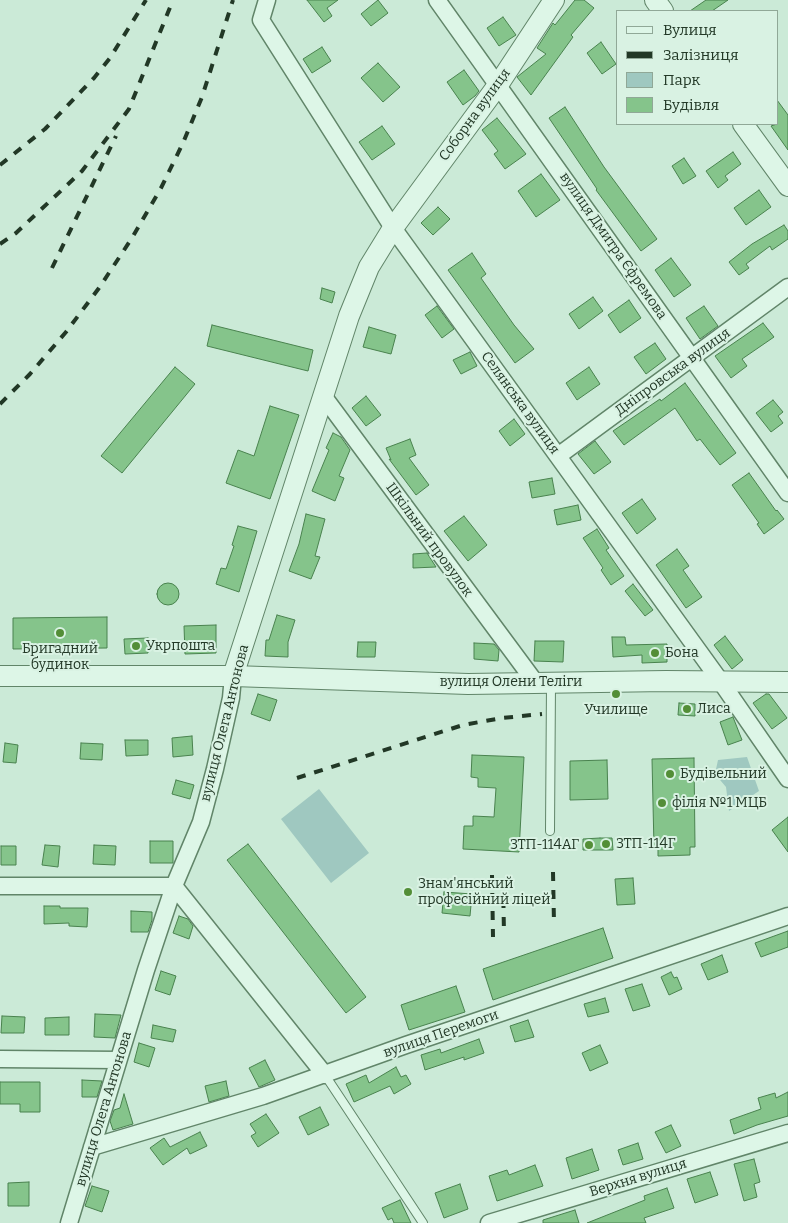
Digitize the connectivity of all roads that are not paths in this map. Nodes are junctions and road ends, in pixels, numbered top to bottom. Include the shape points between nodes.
1 (267, 0) edge
2 (437, 0) edge
3 (554, 0) edge
4 (498, 85) junction
5 (745, 125) edge
6 (788, 186) edge
7 (393, 228) junction
8 (788, 287) edge
9 (692, 358) junction
10 (324, 397) junction
11 (558, 456) junction
12 (788, 493) edge
13 (0, 676) edge
14 (234, 676) junction
15 (543, 682) junction
16 (721, 682) junction
17 (788, 682) edge
18 (788, 779) edge
19 (550, 832) dead end
20 (0, 886) edge
21 (174, 886) junction
22 (788, 916) edge
23 (0, 1059) edge
24 (118, 1060) junction
25 (325, 1075) junction
26 (788, 1133) edge
27 (92, 1147) junction
28 (69, 1223) edge
29 (423, 1223) edge
30 (489, 1223) edge

1 - 7 street, Селянська вулиця via 261,20
2 - 4 street, вулиця Дмитра Єфремова
3 - 4 street, Соборна вулиця
4 - 7 street, Соборна вулиця
4 - 9 street, вулиця Дмитра Єфремова
5 - 6 street
7 - 10 street, вулиця Олега Антонова via 360,288
7 - 11 street, Селянська вулиця
8 - 9 street, Дніпровська вулиця
9 - 11 street, Дніпровська вулиця
9 - 12 street, вулиця Дмитра Єфремова
10 - 14 street, вулиця Олега Антонова
10 - 15 street, Шкільний провулок
11 - 16 street, Селянська вулиця
13 - 14 street, вулиця Олени Теліги
14 - 15 street, вулиця Олени Теліги via 468,684
14 - 21 street, вулиця Олега Антонова via 203,813
15 - 16 street, вулиця Олени Теліги
15 - 19 lane
16 - 17 street, вулиця Олени Теліги
16 - 18 street, Селянська вулиця
20 - 21 street
21 - 24 street, вулиця Олега Антонова
21 - 25 street
22 - 25 street, вулиця Перемоги
23 - 24 street
24 - 27 street, вулиця Олега Антонова
25 - 27 street, вулиця Перемоги
25 - 29 lane
26 - 30 street, Верхня вулиця
27 - 28 street, вулиця Олега Антонова

